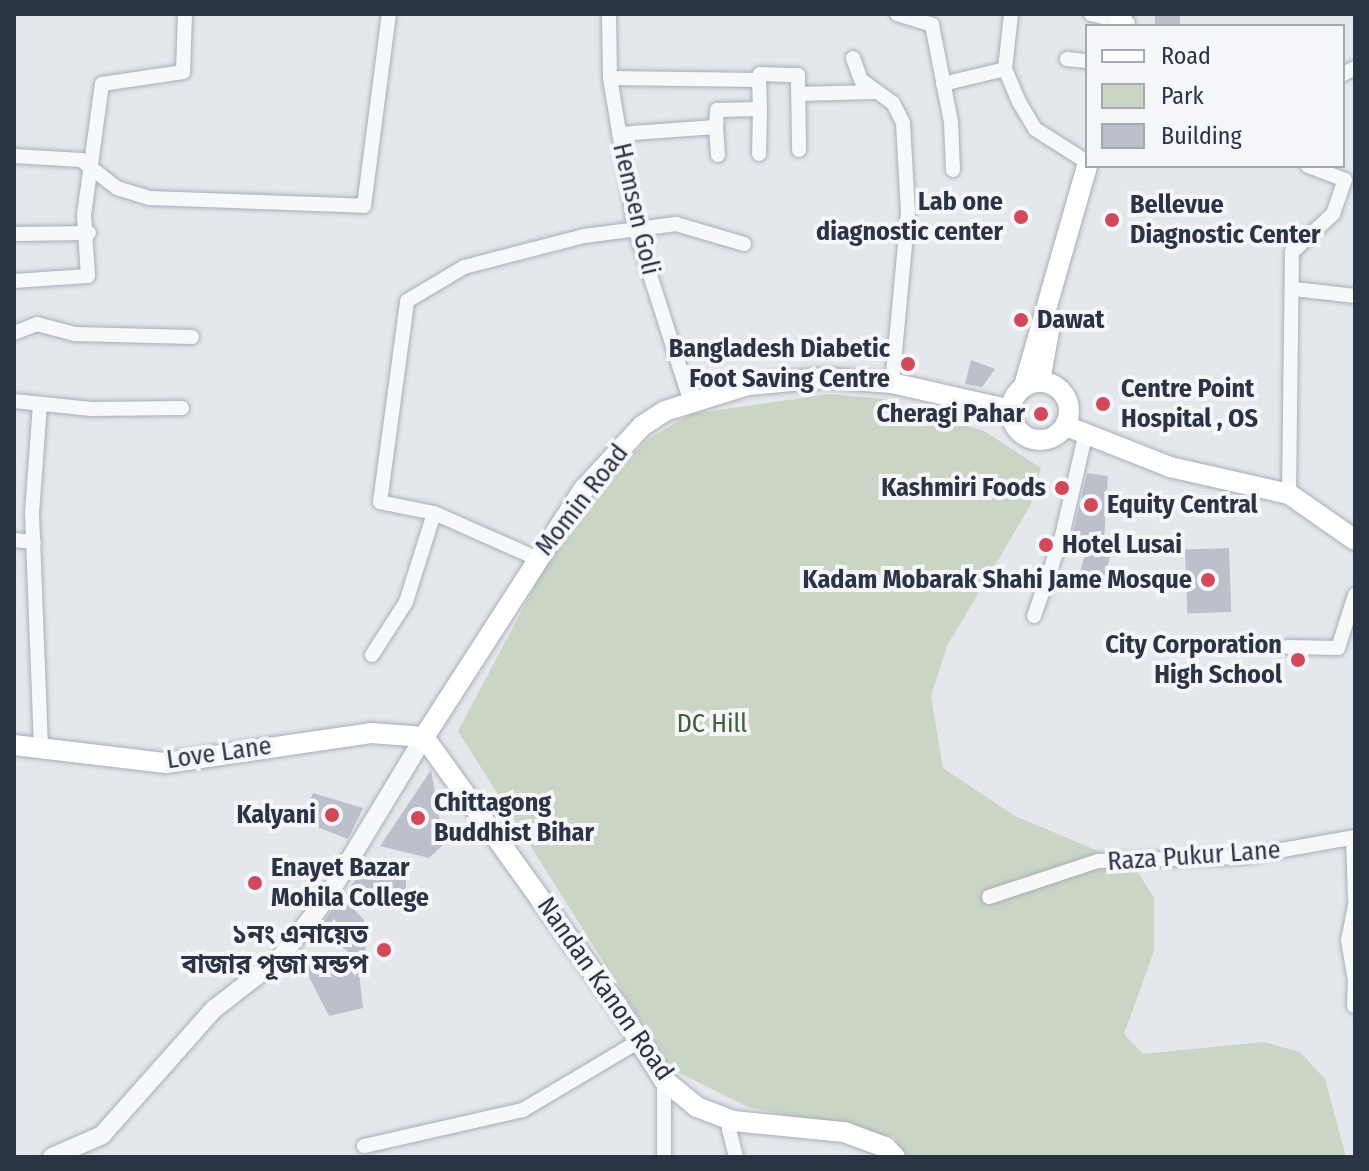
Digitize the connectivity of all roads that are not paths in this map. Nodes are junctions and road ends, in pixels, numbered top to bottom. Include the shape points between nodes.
1 (185, 14) edge
2 (389, 14) edge
3 (609, 14) edge
4 (897, 14) edge
5 (1011, 14) edge
6 (1091, 14) edge
7 (1125, 21) edge
8 (853, 58) dead end
9 (1067, 59) dead end
10 (1085, 61) edge
11 (1005, 69) junction
12 (610, 78) junction
13 (759, 80) junction
14 (943, 84) junction
15 (875, 92) junction
16 (798, 94) junction
17 (760, 109) junction
18 (716, 127) junction
19 (619, 134) junction
20 (799, 150) dead end
21 (759, 154) dead end
22 (718, 155) dead end
23 (14, 156) edge
24 (1085, 163) edge
25 (1086, 168) edge
26 (1096, 168) edge
27 (1313, 168) edge
28 (953, 170) dead end
29 (91, 173) junction
30 (635, 228) junction
31 (89, 233) junction
32 (14, 234) edge
33 (744, 244) dead end
34 (14, 281) edge
35 (1295, 289) junction
36 (1355, 296) edge
37 (14, 333) edge
38 (192, 337) dead end
39 (892, 383) junction
40 (1032, 384) junction
41 (690, 399) junction
42 (14, 401) edge
43 (40, 404) junction
44 (182, 408) dead end
45 (1011, 410) junction
46 (1066, 426) junction
47 (1085, 436) junction
48 (1289, 494) junction
49 (434, 513) junction
50 (14, 540) edge
51 (1355, 540) edge
52 (34, 542) junction
53 (536, 558) junction
54 (1355, 595) edge
55 (1034, 616) dead end
56 (1288, 647) dead end
57 (372, 655) dead end
58 (424, 737) junction
59 (14, 745) edge
60 (41, 750) junction
61 (1354, 837) edge
62 (989, 897) dead end
63 (1355, 902) edge
64 (1355, 978) edge
65 (1354, 1006) edge
66 (639, 1041) junction
67 (664, 1080) junction
68 (733, 1121) junction
69 (364, 1146) dead end
70 (52, 1157) edge
71 (664, 1157) edge
72 (736, 1157) edge
73 (895, 1157) edge

1 - 29 street via 183,72 102,84
2 - 29 street via 364,206 150,198
3 - 12 street, Hemsen Goli
4 - 14 street via 932,25
5 - 11 street
6 - 7 street
8 - 15 street via 861,80
9 - 10 street
11 - 14 street
11 - 24 street via 1035,129
12 - 13 street
12 - 19 street, Hemsen Goli
13 - 16 street via 760,74 798,75
13 - 17 street
14 - 28 street
15 - 16 street
15 - 39 street via 900,114 908,212
16 - 20 street
17 - 18 street via 717,110
17 - 21 street
18 - 19 street
18 - 22 street
19 - 30 street, Hemsen Goli
23 - 29 street via 81,160
25 - 40 main road
26 - 40 main road
27 - 35 street via 1345,180 1333,214 1292,252
29 - 31 street via 84,215
30 - 33 street via 676,224
30 - 41 street, Hemsen Goli
30 - 49 street via 464,267 407,301 380,499
31 - 32 street
31 - 34 street via 86,278
35 - 36 street
35 - 48 street via 1287,374 1294,430
37 - 38 street via 37,324 87,335
39 - 41 main road, Momin Road via 787,381
39 - 45 main road, Momin Road
40 - 45 main road
40 - 46 main road via 1066,396
41 - 53 main road, Momin Road via 642,426 613,455
42 - 43 street
43 - 44 street
43 - 52 street
45 - 46 main road via 1019,431 1032,439 1055,437
46 - 47 main road
47 - 48 main road via 1170,467
47 - 55 street via 1062,536
48 - 51 main road
49 - 53 street
49 - 57 street via 406,602
50 - 52 street
52 - 60 street
53 - 58 main road, Momin Road
54 - 56 street via 1338,648
58 - 60 main road, Love Lane via 371,733 166,763
58 - 66 main road, Nandan Kanon Road
58 - 70 street via 326,899 280,958 214,1009 102,1135
59 - 60 main road, Love Lane
61 - 62 street, Raza Pukur Lane via 1243,857 1098,861
61 - 63 street
63 - 64 street via 1348,940
64 - 65 street
66 - 67 main road, Nandan Kanon Road
66 - 69 street via 523,1110
67 - 68 main road, Nandan Kanon Road via 697,1107
67 - 71 street
68 - 72 street via 729,1129
68 - 73 main road, Nandan Kanon Road via 844,1132 877,1143

